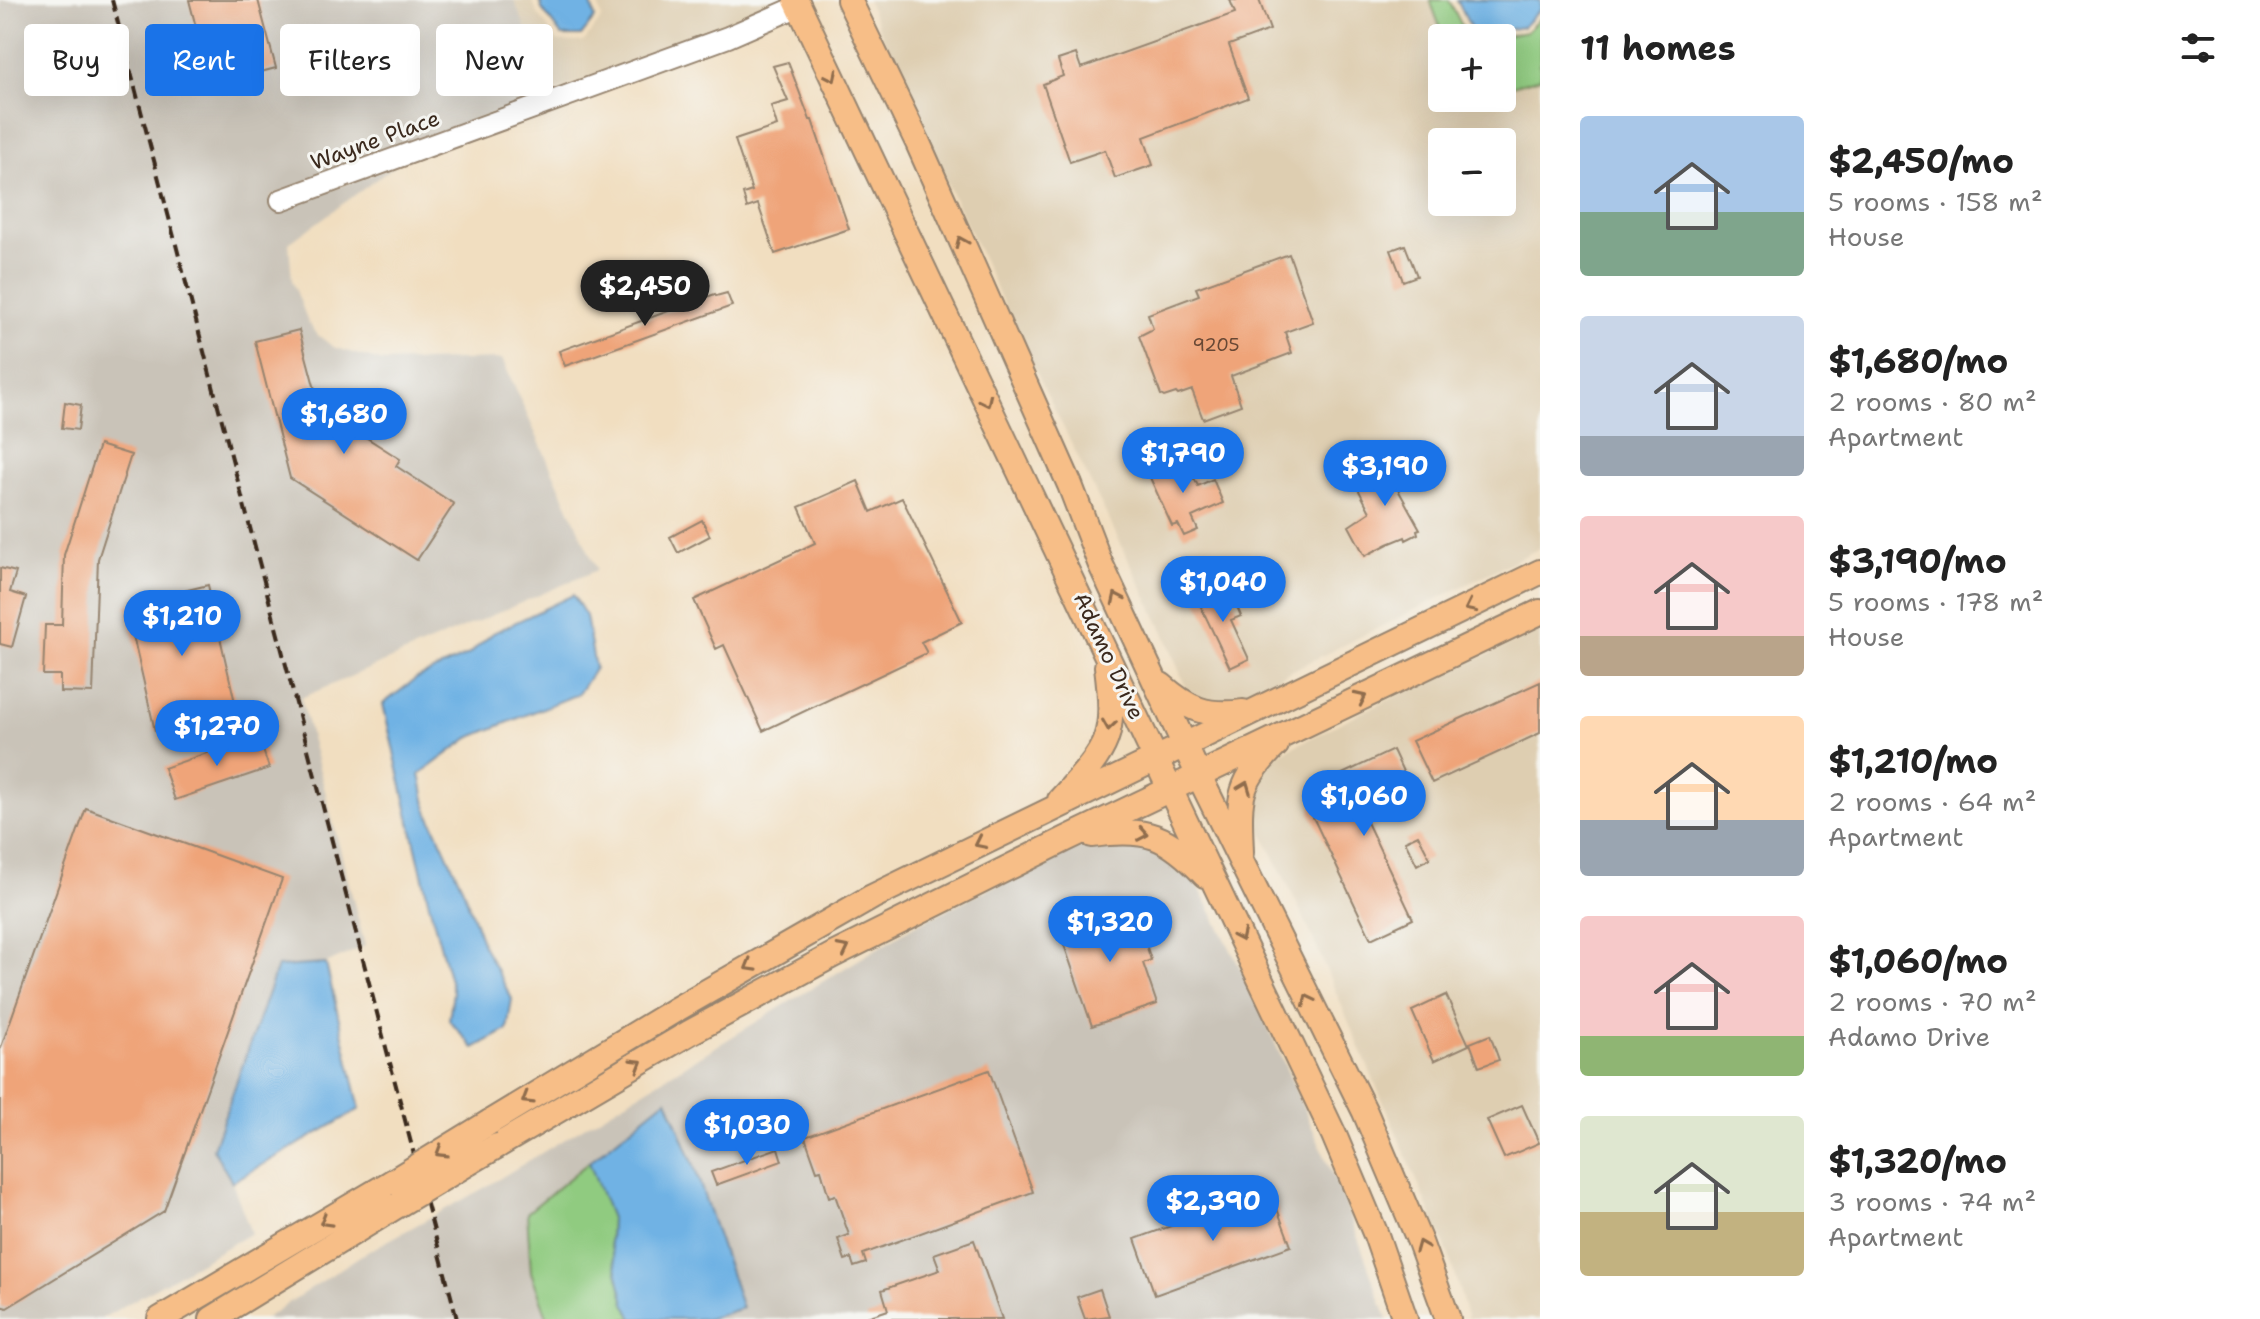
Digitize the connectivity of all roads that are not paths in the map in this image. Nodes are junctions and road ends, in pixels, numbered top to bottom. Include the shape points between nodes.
1 (849, 0) edge
2 (798, 3) edge
3 (281, 200) dead end
4 (1540, 572) edge
5 (1540, 612) edge
6 (1105, 648) junction
7 (1156, 680) junction
8 (1258, 711) junction
9 (1291, 731) junction
10 (1185, 746) junction
11 (1157, 759) junction
12 (1199, 776) junction
13 (1171, 789) junction
14 (1050, 810) junction
15 (1066, 839) junction
16 (1241, 858) junction
17 (1219, 889) junction
18 (395, 1193) junction
19 (160, 1319) edge
20 (212, 1319) edge
21 (1405, 1319) edge
22 (1448, 1319) edge

7 -> 1 main road, Adamo Drive via 918,143
2 - 3 street, Wayne Place via 728,37
2 -> 6 main road, Adamo Drive
4 -> 8 main road
9 -> 5 main road
6 - 11 main road, Adamo Drive
6 -> 14 main road via 1108,735 1092,765
7 - 8 main road via 1197,711
7 - 10 main road, Adamo Drive
8 - 10 main road
9 - 12 main road
16 -> 9 main road via 1245,783
10 - 11 main road
10 - 12 main road, Adamo Drive
11 - 13 main road, Adamo Drive
11 - 14 main road
12 - 13 main road
12 - 16 main road, Adamo Drive
13 - 15 main road
13 - 17 main road, Adamo Drive
14 -> 18 main road, bridge via 799,937 490,1122
15 -> 17 main road via 1124,831 1161,837
18 -> 15 main road, bridge via 497,1146 775,985
22 -> 16 main road, Adamo Drive via 1365,1112
17 -> 21 main road, Adamo Drive via 1350,1173
18 -> 19 main road
18 - 20 main road

